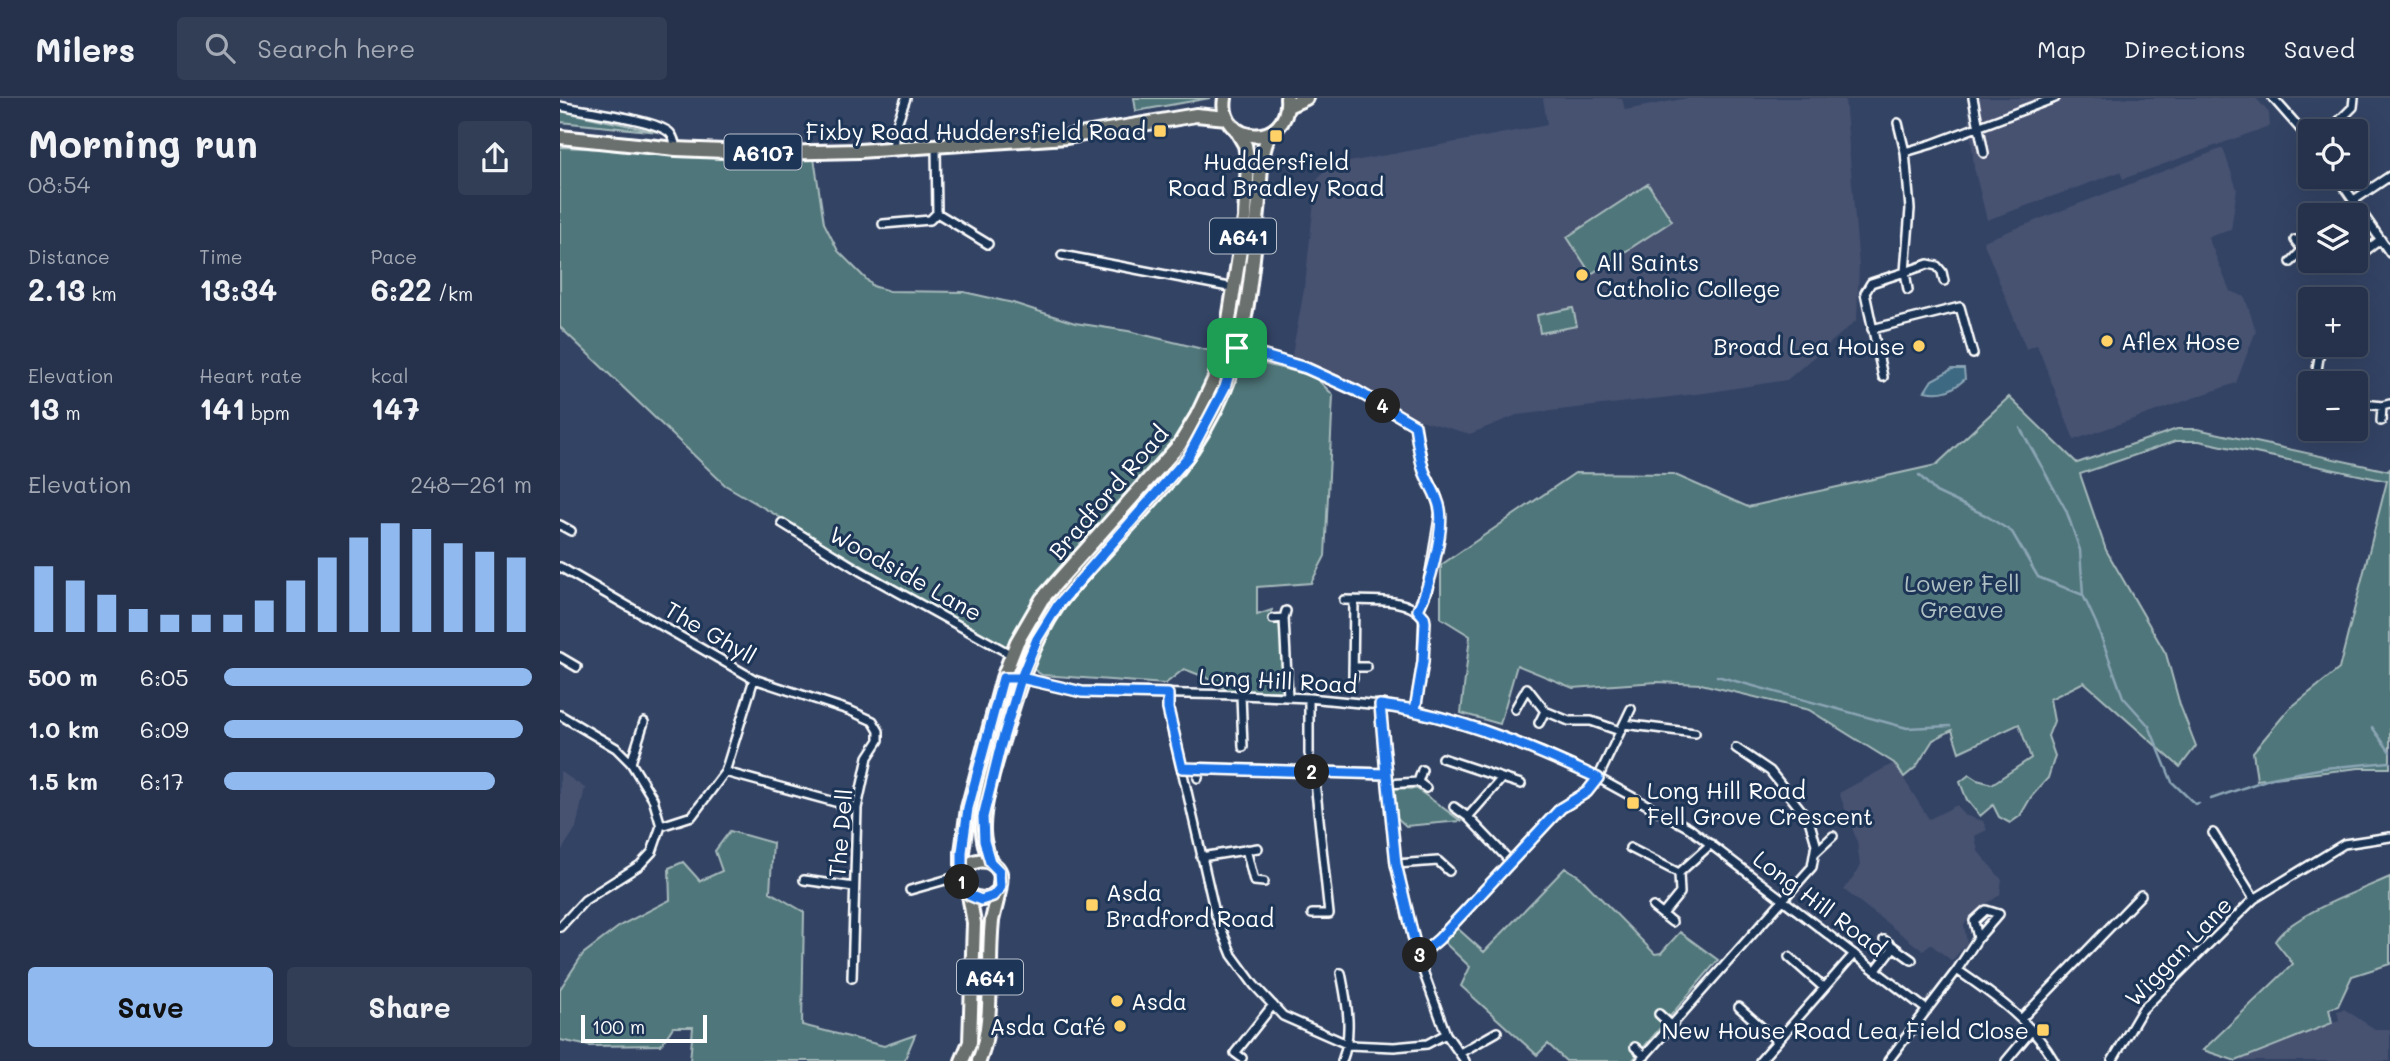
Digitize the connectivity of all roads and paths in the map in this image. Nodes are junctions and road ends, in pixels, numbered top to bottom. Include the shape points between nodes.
1 (906, 98) edge
2 (1306, 98) edge
3 (1973, 98) edge
4 (2055, 98) edge
5 (2273, 98) edge
6 (2354, 98) edge
7 (1224, 100) edge
8 (1287, 102) edge
9 (560, 106) edge
10 (1196, 115) junction
11 (2341, 119) edge
12 (1231, 123) junction
13 (1898, 123) dead end
14 (2298, 126) edge
15 (1979, 127) junction
16 (1270, 133) junction
17 (560, 136) edge
18 (936, 147) junction
19 (676, 149) junction
20 (893, 150) junction
21 (1905, 152) junction
22 (1984, 153) dead end
23 (2390, 176) edge
24 (2346, 189) edge
25 (2354, 200) junction
26 (937, 213) junction
27 (883, 224) dead end
28 (2295, 240) dead end
29 (2380, 240) junction
30 (988, 244) dead end
31 (2298, 244) edge
32 (2368, 248) edge
33 (2390, 253) edge
34 (2298, 254) edge
35 (1062, 255) dead end
36 (2291, 262) dead end
37 (1905, 272) junction
38 (1944, 281) dead end
39 (1234, 288) junction
40 (1908, 290) dead end
41 (1872, 329) junction
42 (1237, 348) junction
43 (1973, 354) dead end
44 (1883, 377) dead end
45 (2368, 404) edge
46 (2386, 405) edge
47 (2381, 421) dead end
48 (782, 523) dead end
49 (560, 567) edge
50 (1344, 600) dead end
51 (1354, 600) junction
52 (1418, 610) junction
53 (1273, 619) dead end
54 (1012, 655) junction
55 (560, 657) edge
56 (577, 667) dead end
57 (1353, 667) junction
58 (1367, 667) dead end
59 (1003, 678) junction
60 (1021, 678) junction
61 (1353, 678) dead end
62 (754, 680) junction
63 (1168, 694) junction
64 (1241, 695) junction
65 (1288, 697) junction
66 (1309, 698) junction
67 (1380, 705) junction
68 (1515, 709) dead end
69 (1631, 709) dead end
70 (1415, 710) junction
71 (850, 711) joint
72 (1545, 711) junction
73 (560, 715) edge
74 (644, 722) dead end
75 (1539, 723) dead end
76 (1622, 727) junction
77 (1695, 733) dead end
78 (1233, 737) dead end
79 (1243, 737) junction
80 (1243, 747) dead end
81 (1736, 748) dead end
82 (1309, 754) dead end
83 (1442, 758) dead end
84 (631, 763) junction
85 (1182, 768) junction
86 (1199, 768) junction
87 (1422, 770) dead end
88 (725, 772) junction
89 (1314, 772) junction
90 (1386, 774) junction
91 (1198, 778) dead end
92 (1502, 778) junction
93 (1598, 778) junction
94 (1418, 782) junction
95 (1388, 784) junction
96 (1521, 784) dead end
97 (1426, 788) dead end
98 (1454, 807) dead end
99 (857, 808) junction
100 (1468, 817) junction
101 (661, 827) junction
102 (2213, 833) dead end
103 (1833, 836) dead end
104 (2390, 836) edge
105 (1711, 844) junction
106 (1258, 848) dead end
107 (1630, 848) dead end
108 (1247, 849) junction
109 (1815, 853) junction
110 (1201, 857) junction
111 (990, 862) junction
112 (1511, 862) junction
113 (1396, 864) junction
114 (1449, 871) dead end
115 (1679, 873) junction
116 (962, 878) junction
117 (804, 880) dead end
118 (1264, 882) dead end
119 (1216, 884) dead end
120 (1207, 886) junction
121 (854, 887) junction
122 (910, 890) dead end
123 (997, 892) junction
124 (969, 895) junction
125 (2141, 895) dead end
126 (1783, 898) junction
127 (2254, 900) junction
128 (1653, 907) dead end
129 (1312, 914) dead end
130 (1663, 914) junction
131 (1672, 922) dead end
132 (560, 927) edge
133 (1978, 938) dead end
134 (1884, 940) dead end
135 (1893, 948) junction
136 (1854, 954) junction
137 (1418, 957) junction
138 (1789, 957) dead end
139 (1912, 960) dead end
140 (1875, 970) junction
141 (1957, 970) junction
142 (1341, 973) dead end
143 (852, 978) dead end
144 (1353, 982) dead end
145 (1343, 983) junction
146 (1824, 988) junction
147 (1273, 1005) junction
148 (1740, 1007) dead end
149 (1927, 1010) junction
150 (1659, 1014) dead end
151 (2021, 1019) junction
152 (1672, 1026) junction
153 (2032, 1030) junction
154 (1497, 1032) dead end
155 (1446, 1034) junction
156 (1777, 1041) junction
157 (1349, 1045) junction
158 (1635, 1047) dead end
159 (1460, 1053) junction
160 (1242, 1058) dead end
161 (1642, 1059) edge
162 (962, 1061) edge
163 (979, 1061) edge
164 (1342, 1061) edge
165 (1465, 1061) edge
166 (1760, 1061) edge
167 (1888, 1061) edge
168 (2006, 1061) edge
169 (2054, 1061) edge
170 (2112, 1061) edge

1 - 20 street
2 - 8 main road
3 - 15 street
4 - 15 street
5 - 14 street
6 - 11 street via 2353,107
7 - 10 main road, A6107
7 - 12 main road, A641
8 - 16 main road, A641 via 1282,122
9 - 19 street via 651,124 670,132
10 - 12 main road, A6107
10 - 18 main road, A6107 via 1067,136
12 - 16 main road via 1252,136
12 - 39 main road, Bradford Road / A641 via 1245,145 1248,162
13 - 21 street
15 - 21 street
15 - 22 street
16 - 42 main road, Bradford Road / A641 via 1264,145 1253,255
17 - 19 main road, A6107
18 - 20 main road, A6107
18 - 26 street
19 - 20 main road, A6107 via 772,153
21 - 37 street via 1910,209
23 - 25 street
24 - 25 street
25 - 29 street
26 - 27 street via 930,220
26 - 30 street
28 - 31 street
29 - 32 street
29 - 33 street
34 - 36 street
35 - 39 street
37 - 38 street via 1928,264 1937,266
37 - 40 street
37 - 41 street via 1871,283 1865,293
39 - 54 main road, Bradford Road / A641 via 1226,339 1197,416 1164,464 1042,599
41 - 43 street via 1960,307
41 - 44 street
42 - 52 street via 1306,368 1415,425 1424,470 1440,512 1427,591
42 - 60 main road, Bradford Road / A641 via 1225,387 1188,457 1058,605
45 - 46 street
46 - 47 street
48 - 54 street, Woodside Lane
49 - 62 street, The Ghyll
50 - 51 street
51 - 52 street via 1387,601
51 - 57 street
52 - 70 street via 1425,622
53 - 65 street via 1285,615
54 - 59 main road, Bradford Road / A641
55 - 56 street
57 - 58 street
57 - 61 street
59 - 60 street, Long Hill Road
59 - 116 main road, Bradford Road / A641 via 968,808
60 - 63 street, Long Hill Road via 1082,692
60 - 111 main road, Bradford Road / A641 via 983,817
62 - 71 street, The Ghyll
62 - 88 street
63 - 64 street, Long Hill Road
63 - 85 street
64 - 65 street, Long Hill Road
64 - 79 street
65 - 66 street, Long Hill Road
66 - 67 street, Long Hill Road
66 - 82 street
67 - 70 street, Long Hill Road
67 - 90 street
68 - 72 street via 1527,688
69 - 76 street
70 - 93 street, Long Hill Road via 1480,729
71 - 99 street, The Dell via 873,721 879,731
72 - 75 street
72 - 76 street via 1569,722
73 - 84 street via 616,748
74 - 84 street
76 - 77 street
76 - 93 street
78 - 79 street
79 - 80 street
81 - 109 street via 1770,771 1809,820
83 - 92 street
84 - 101 street via 653,799
85 - 86 street
85 - 110 street
86 - 89 street
86 - 91 street
87 - 94 street
88 - 99 street
88 - 101 street via 692,816
89 - 90 street
89 - 129 street via 1329,914
90 - 95 street
92 - 96 street
92 - 100 street
93 - 105 street, Long Hill Road
93 - 112 street via 1587,792 1561,808
94 - 95 street
94 - 97 street
95 - 113 street
98 - 100 street
99 - 121 street, The Dell
100 - 112 street
101 - 132 street via 652,852 640,865 585,900
102 - 127 street, Wiggan Lane
103 - 109 street
104 - 127 street via 2344,844
105 - 115 street
105 - 126 street, Long Hill Road
106 - 108 street
107 - 115 street
108 - 110 street
108 - 118 street via 1254,881
109 - 126 street via 1812,867
110 - 120 street
111 - 116 main road via 971,864
111 - 123 main road, Bradford Road via 1001,876
112 - 137 street
113 - 114 street via 1438,861
113 - 137 street
115 - 130 street via 1680,893
116 - 122 street
116 - 124 main road, Bradford Road
117 - 121 street
119 - 120 street
120 - 147 street via 1232,955
121 - 143 street, The Dell
123 - 124 main road via 981,900
123 - 163 main road, Bradford Road / A641 via 984,1049
124 - 162 main road, Bradford Road / A641 via 974,923 973,979 970,1042
125 - 151 street
126 - 136 street, Long Hill Road
126 - 152 street
127 - 170 street, Wiggan Lane via 2142,1010
128 - 130 street
130 - 131 street
133 - 141 street
134 - 135 street
135 - 139 street
135 - 140 street
136 - 140 street, Long Hill Road
136 - 146 street
137 - 155 street
138 - 146 street
140 - 149 street, Long Hill Road
141 - 149 street
141 - 151 street
142 - 145 street
144 - 145 street
145 - 157 street
146 - 156 street
147 - 157 street via 1283,1016
147 - 160 street via 1232,1050
148 - 156 street
149 - 167 street
150 - 152 street
151 - 153 street
152 - 161 street
153 - 168 street
153 - 169 street
154 - 159 street
155 - 157 street via 1427,1044
155 - 159 street
156 - 166 street
157 - 164 street
158 - 161 street
159 - 165 street

